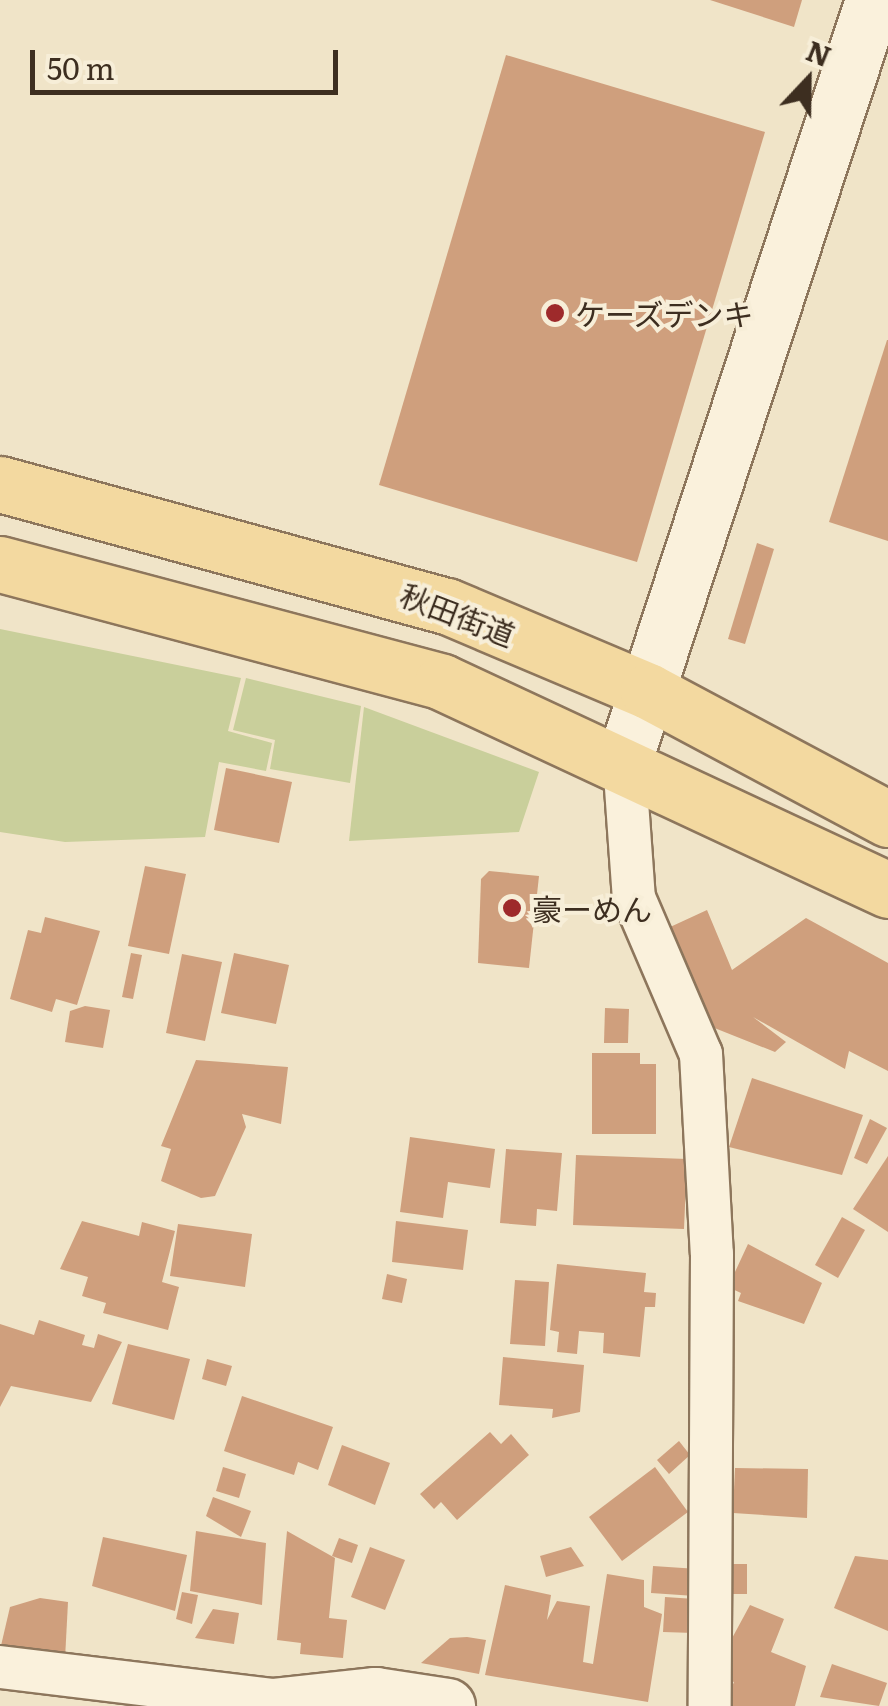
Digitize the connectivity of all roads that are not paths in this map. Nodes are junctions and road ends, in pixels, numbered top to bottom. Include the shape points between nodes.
1 (873, 0) edge
2 (0, 484) edge
3 (0, 564) edge
4 (648, 691) junction
5 (624, 760) junction
6 (888, 819) edge
7 (888, 890) edge
8 (0, 1667) edge
9 (372, 1701) edge
10 (281, 1704) edge
11 (447, 1706) edge
12 (710, 1706) edge

1 - 4 street
2 - 4 main road, 秋田街道 via 447,606
3 - 5 main road via 442,682
4 - 5 street
4 - 6 main road, 秋田街道
5 - 7 main road
5 - 12 street via 634,898 701,1054 712,1254
8 - 10 street
9 - 10 street
9 - 11 street

